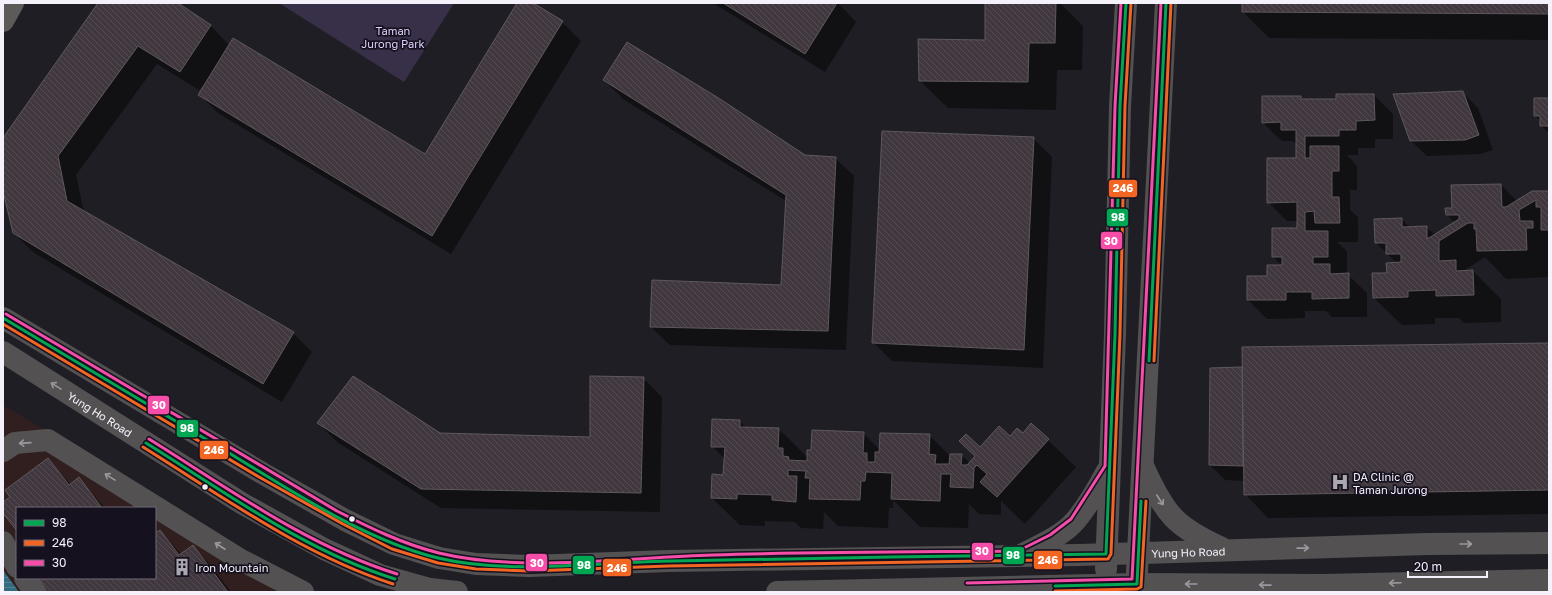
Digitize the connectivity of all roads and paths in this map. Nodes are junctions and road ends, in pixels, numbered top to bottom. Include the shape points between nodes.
1 (13, 3) edge
2 (1126, 3) edge
3 (1166, 3) edge
4 (3, 21) edge
5 (3, 318) edge
6 (3, 352) edge
7 (3, 451) edge
8 (1143, 465) junction
9 (1110, 467) junction
10 (156, 507) edge
11 (156, 507) edge
12 (3, 542) edge
13 (1549, 543) edge
14 (1227, 550) junction
15 (1138, 552) junction
16 (1106, 554) junction
17 (1019, 556) junction
18 (16, 565) edge
19 (26, 579) edge
20 (1549, 580) edge
21 (1106, 588) edge
22 (1136, 588) edge
23 (1223, 588) edge
24 (1022, 589) edge
25 (429, 590) edge
26 (35, 592) edge
27 (303, 592) edge
28 (457, 592) edge
29 (777, 592) edge

1 - 4 main road
2 - 9 street via 1120,106
3 - 8 street
5 - 17 street, Yung Ho Road via 345,520 394,544 439,558 476,564 529,566 669,561
25 -> 6 street, Yung Ho Road via 380,575 324,549 243,504
11 -> 7 street via 48,440 15,443
8 -> 14 street via 1157,496 1172,518 1197,537
8 - 15 street
9 - 16 street
9 - 17 street via 1075,522 1053,539
27 -> 10 street via 241,560
12 - 18 street
14 -> 13 street, Yung Ho Road
14 - 15 street, Yung Ho Road
15 - 16 street, Yung Ho Road
15 - 22 street
16 - 17 street, Yung Ho Road
16 - 21 street
19 - 26 street
20 -> 23 street
21 - 22 street
21 - 24 street
23 -> 22 street
24 - 29 street
25 - 28 street, Yung Ho Road

